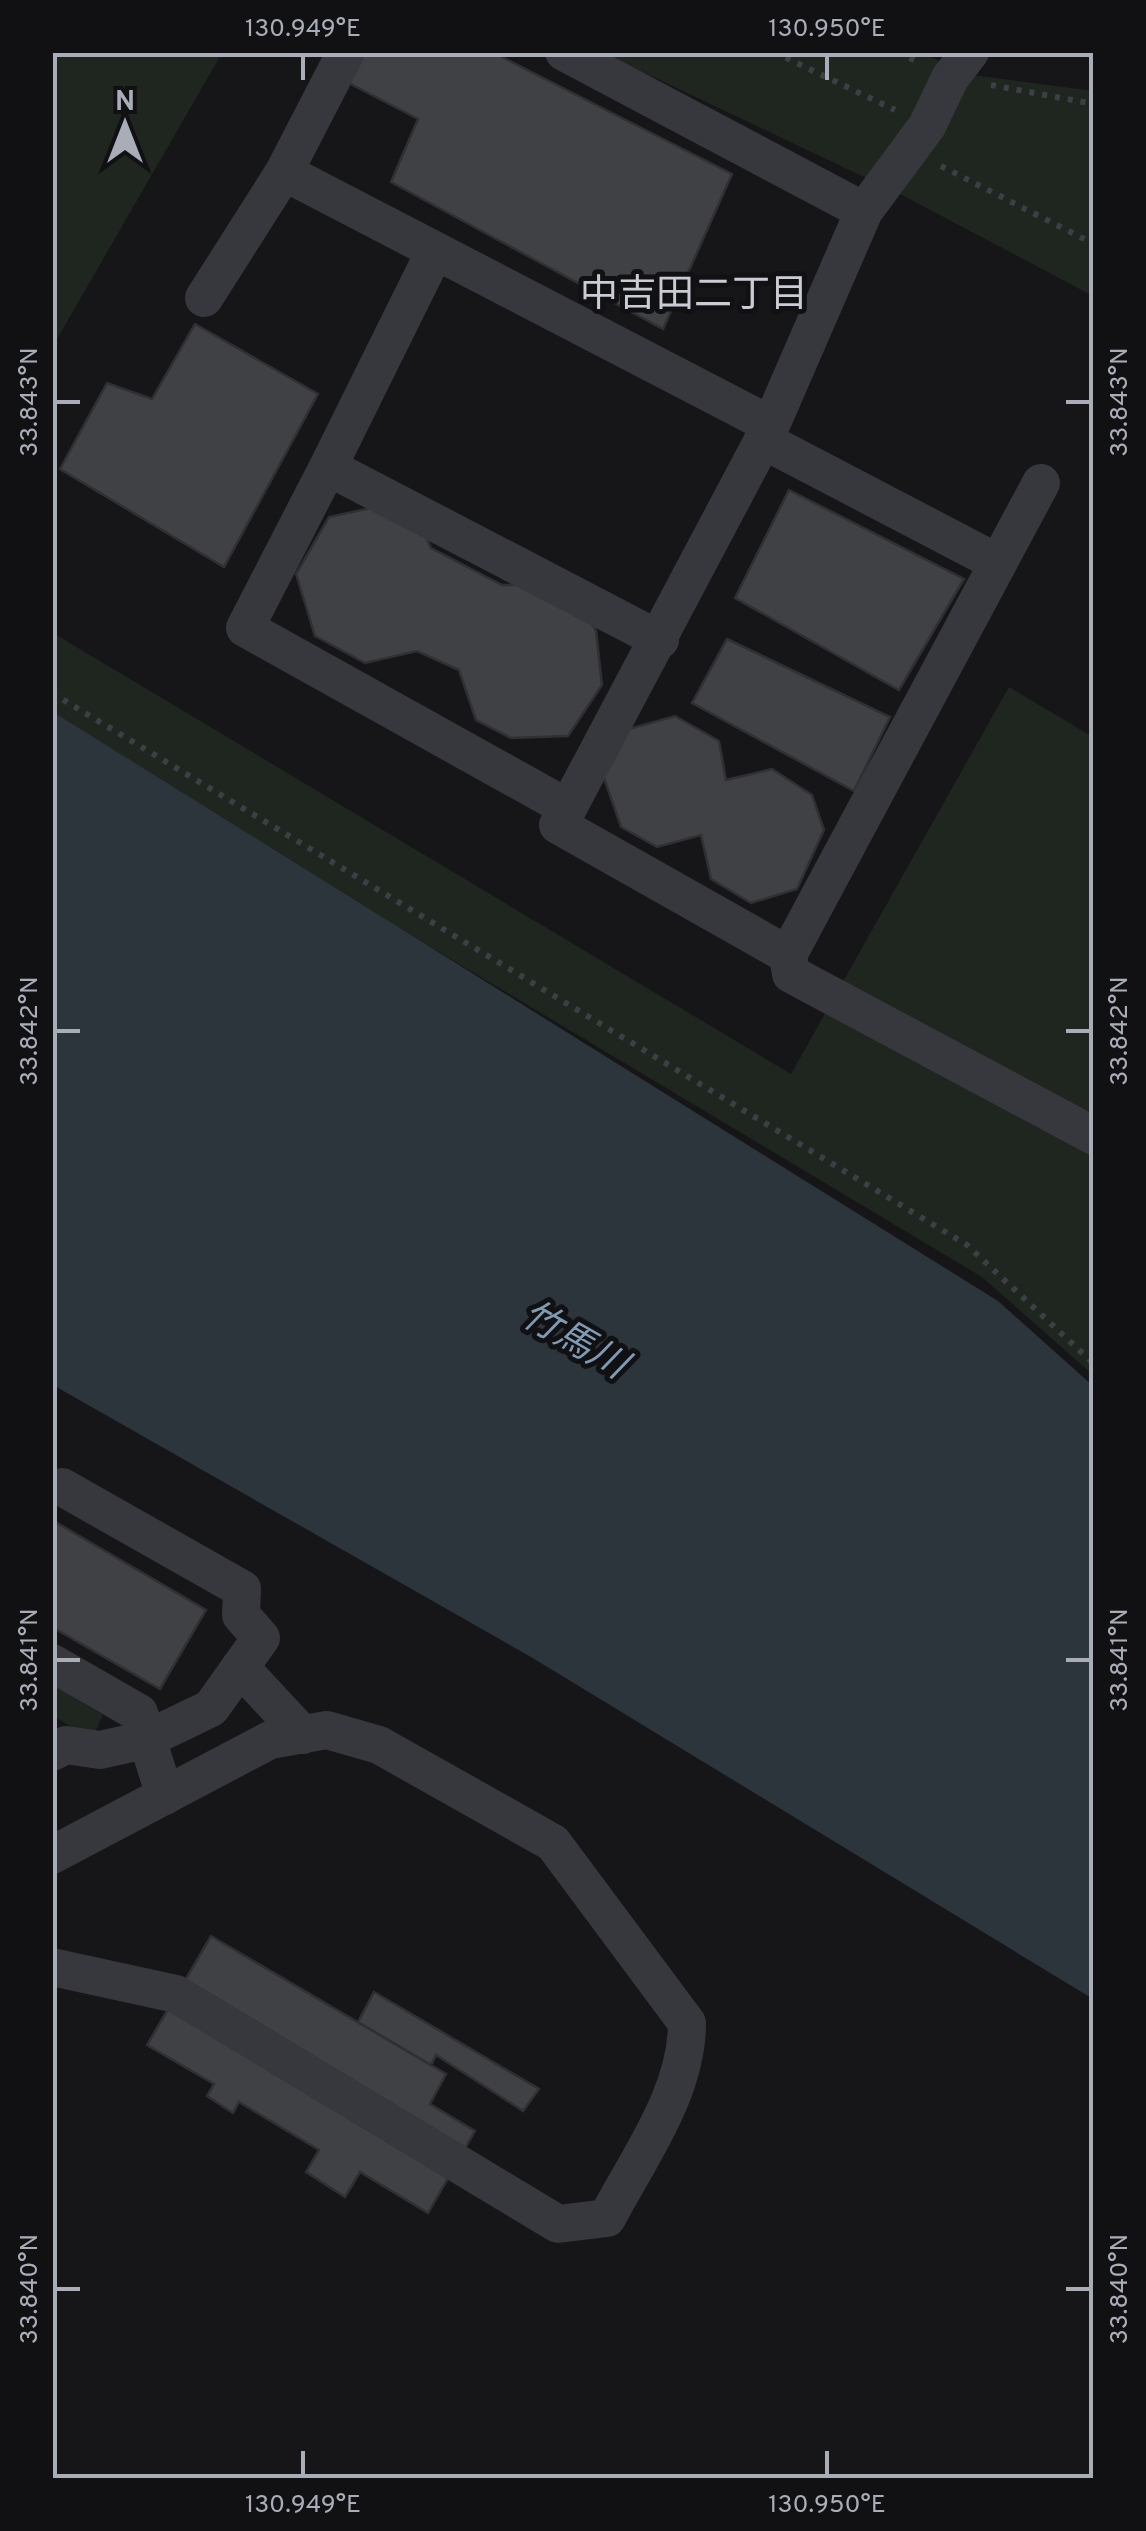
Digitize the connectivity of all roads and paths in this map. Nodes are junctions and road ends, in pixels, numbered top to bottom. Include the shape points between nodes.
1 (346, 52) edge
2 (564, 52) edge
3 (774, 52) edge
4 (960, 65) edge
5 (1094, 104) edge
6 (918, 137) junction
7 (284, 172) junction
8 (864, 211) junction
9 (1094, 244) edge
10 (436, 251) junction
11 (204, 298) dead end
12 (767, 433) junction
13 (328, 466) junction
14 (1041, 483) dead end
15 (998, 564) junction
16 (660, 640) junction
17 (52, 692) edge
18 (568, 808) junction
19 (788, 955) junction
20 (1094, 1136) edge
21 (1094, 1364) edge
22 (62, 1487) dead end
23 (52, 1663) edge
24 (240, 1667) junction
25 (315, 1732) junction
26 (145, 1740) junction
27 (52, 1752) edge
28 (165, 1796) junction
29 (52, 1855) edge
30 (52, 1966) edge

1 - 7 street
2 - 8 street
3 - 6 path
4 - 5 path
4 - 6 street
6 - 8 street
6 - 9 path
7 - 10 street
7 - 11 street
8 - 12 street
10 - 12 street
10 - 13 street
12 - 15 street
12 - 16 street
13 - 16 street
13 - 18 street via 246,628
14 - 15 street
15 - 19 street
16 - 18 street
17 - 21 path via 967,1245
18 - 19 street via 558,825
19 - 20 street via 791,974
22 - 24 street via 242,1588 241,1615 261,1638
23 - 26 street via 139,1712
24 - 25 street
24 - 26 street via 211,1708
25 - 28 street via 270,1740
25 - 30 street via 379,1744 553,1843 687,2022 687,2055 673,2094 607,2218 558,2224 176,1994
26 - 27 street via 100,1750 66,1745
26 - 28 street
28 - 29 street

